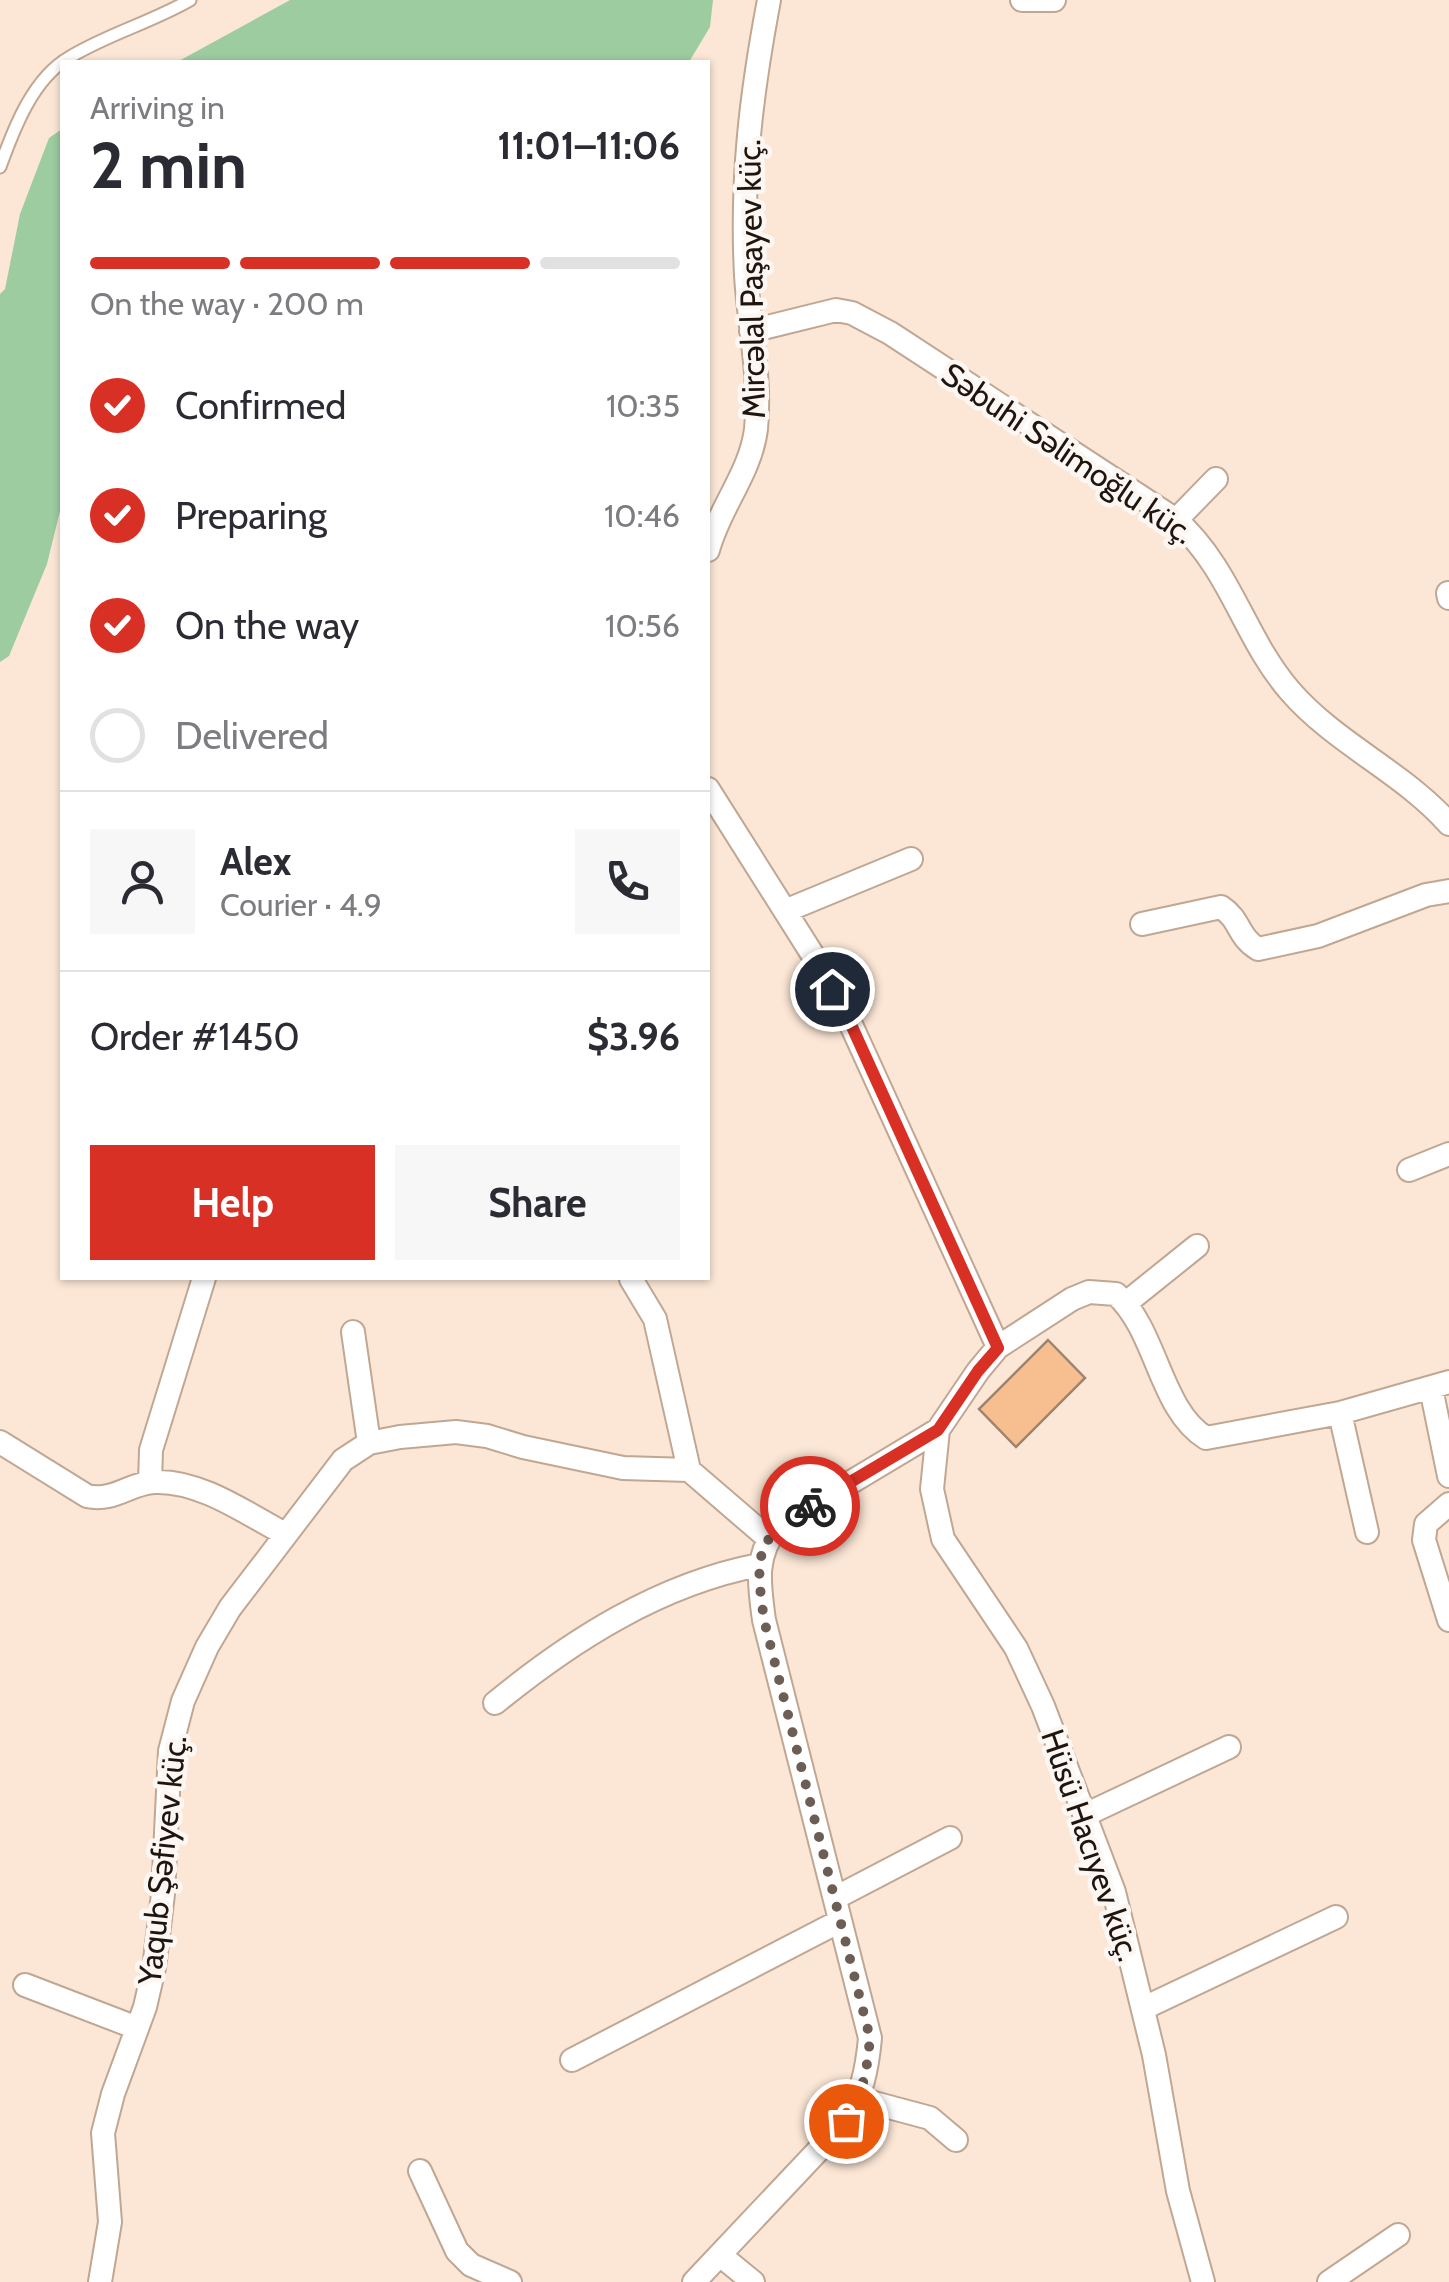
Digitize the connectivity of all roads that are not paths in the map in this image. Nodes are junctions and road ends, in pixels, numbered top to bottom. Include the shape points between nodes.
1 (190, 0) edge
2 (768, 0) edge
3 (65, 60) edge
4 (60, 65) edge
5 (0, 167) edge
6 (751, 331) junction
7 (1216, 480) dead end
8 (1176, 520) junction
9 (710, 545) edge
10 (710, 792) edge
11 (1445, 810) edge
12 (911, 859) dead end
13 (1449, 891) edge
14 (785, 912) junction
15 (1142, 924) dead end
16 (1449, 1154) edge
17 (1409, 1170) dead end
18 (1198, 1246) dead end
19 (203, 1280) edge
20 (632, 1280) edge
21 (1126, 1303) junction
22 (353, 1332) dead end
23 (998, 1348) junction
24 (1440, 1385) edge
25 (1340, 1413) junction
26 (938, 1430) junction
27 (0, 1442) edge
28 (370, 1443) junction
29 (689, 1470) junction
30 (1449, 1476) edge
31 (150, 1482) junction
32 (1449, 1504) edge
33 (1367, 1532) dead end
34 (285, 1534) junction
35 (768, 1538) junction
36 (759, 1565) junction
37 (1449, 1620) edge
38 (495, 1703) dead end
39 (1230, 1747) dead end
40 (1084, 1816) junction
41 (950, 1838) dead end
42 (837, 1910) junction
43 (1336, 1917) dead end
44 (25, 1985) dead end
45 (1144, 2008) junction
46 (137, 2028) junction
47 (572, 2060) dead end
48 (859, 2099) junction
49 (956, 2140) dead end
50 (420, 2171) dead end
51 (1398, 2235) dead end
52 (720, 2254) junction
53 (100, 2282) edge
54 (510, 2282) edge
55 (694, 2282) edge
56 (753, 2282) edge
57 (1203, 2282) edge
58 (1329, 2282) edge

1 - 3 lane
2 - 6 street, Mircəlal Paşayev küç. via 744,165
4 - 5 lane via 12,134
6 - 8 street, Səbuhi Səlimoğlu küç. via 836,310 852,313
6 - 9 street, Mircəlal Paşayev küç. via 757,398 751,453
7 - 8 street
8 - 11 street, Səbuhi Səlimoğlu küç. via 1217,565 1290,691
10 - 14 street
12 - 14 street
13 - 15 street via 1258,949 1221,907
14 - 23 street via 848,1018
16 - 17 street
18 - 21 street
19 - 31 street via 151,1450
20 - 29 street via 656,1318
21 - 23 street via 1116,1294 1089,1292
21 - 25 street via 1186,1419 1206,1438
22 - 28 street
23 - 26 street
24 - 25 street
24 - 30 street
25 - 33 street
26 - 35 street via 788,1518
26 - 40 street, Hüsü Hacıyev küç. via 932,1489 943,1539 1016,1648
27 - 31 street via 87,1496 103,1499
28 - 29 street, Yaqub Şəfiyev küç. via 456,1432 624,1468
28 - 34 street, Yaqub Şəfiyev küç. via 343,1460
29 - 35 street
31 - 34 street via 198,1491
32 - 37 street via 1426,1524 1424,1540
34 - 46 street, Yaqub Şəfiyev küç. via 230,1608 183,1702 170,1750 154,1968
35 - 36 street
36 - 38 street via 611,1621
36 - 42 street via 764,1620
39 - 40 street
40 - 45 street, Hüsü Hacıyev küç. via 1114,1892
41 - 42 street
42 - 47 street
42 - 48 street via 870,2038
43 - 45 street
44 - 46 street
45 - 57 street, Hüsü Hacıyev küç. via 1178,2191
46 - 53 street, Yaqub Şəfiyev küç. via 103,2133 110,2222
48 - 49 street via 930,2118
48 - 52 street via 846,2121
50 - 54 street via 457,2252
51 - 58 street
52 - 55 street
52 - 56 street

